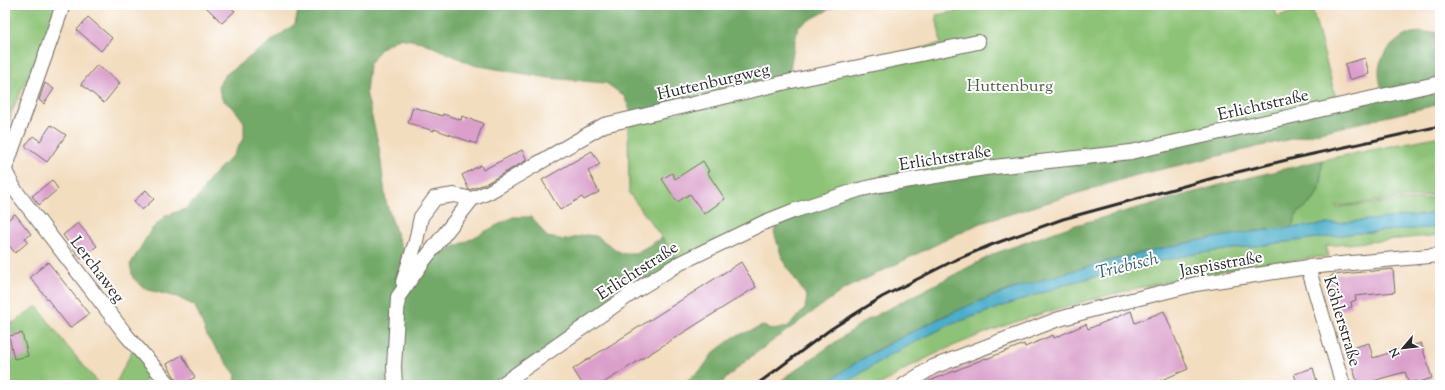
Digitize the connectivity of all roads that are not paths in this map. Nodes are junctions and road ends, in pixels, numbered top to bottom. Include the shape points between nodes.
1 (63, 5) edge
2 (978, 42) dead end
3 (1440, 83) edge
4 (5, 170) edge
5 (472, 199) junction
6 (1440, 255) edge
7 (1308, 267) junction
8 (398, 297) junction
9 (170, 385) edge
10 (395, 385) edge
11 (501, 385) edge
12 (904, 385) edge
13 (1343, 385) edge

1 - 4 street
2 - 5 street, Huttenburgweg via 787,82 604,125 489,192
3 - 11 street, Erlichtstraße via 1131,152 984,168 858,190 765,222 680,263 635,291
4 - 9 street, Lerchaweg via 15,190 122,330
5 - 8 street, Huttenburgweg
5 - 8 street via 454,195 435,198 421,217
6 - 7 street, Jaspisstraße
7 - 12 street, Jaspisstraße via 1196,284 1091,310 933,367
7 - 13 street, Köhlerstraße
8 - 10 street

